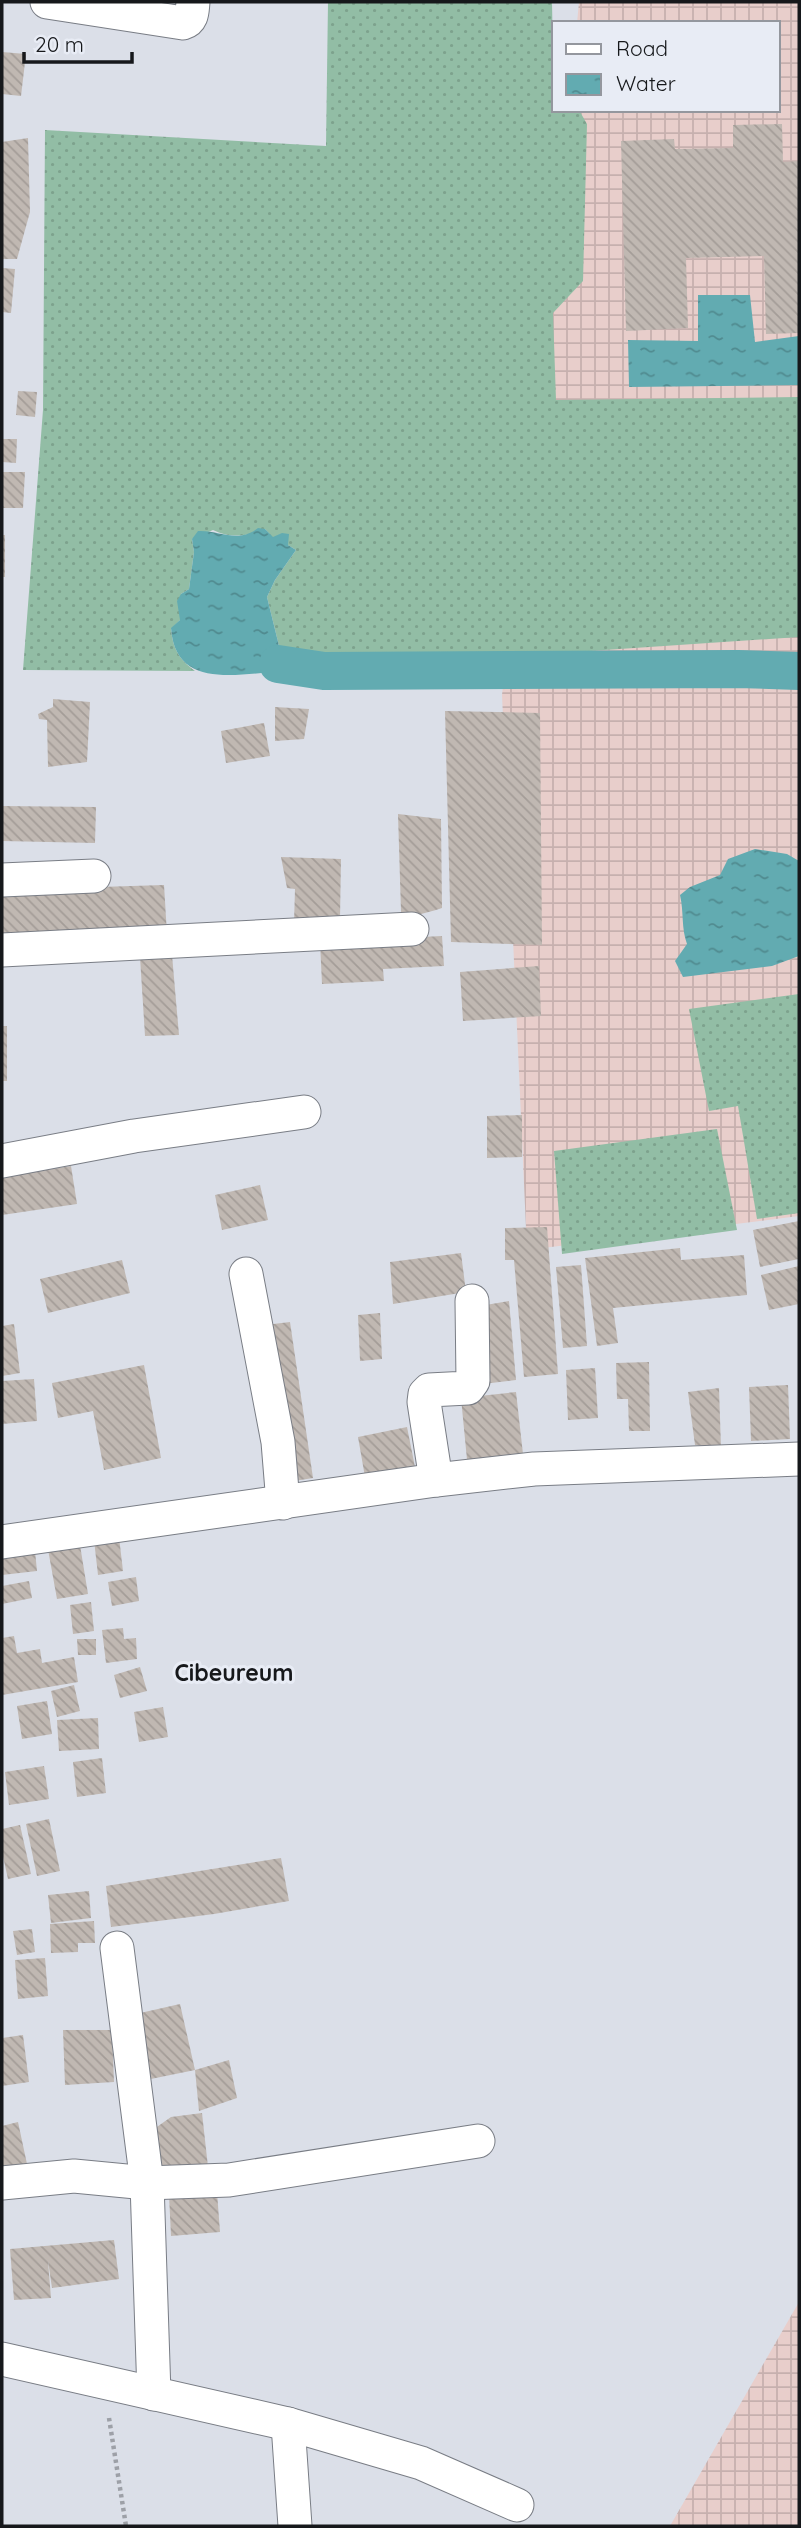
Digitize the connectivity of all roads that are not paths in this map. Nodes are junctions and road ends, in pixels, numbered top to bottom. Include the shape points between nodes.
1 (47, 2) edge
2 (193, 2) edge
3 (94, 876) dead end
4 (2, 880) edge
5 (412, 929) dead end
6 (2, 950) edge
7 (304, 1112) dead end
8 (2, 1161) edge
9 (246, 1273) dead end
10 (472, 1301) dead end
11 (799, 1459) edge
12 (436, 1480) junction
13 (283, 1503) junction
14 (2, 1542) edge
15 (117, 1948) dead end
16 (478, 2141) dead end
17 (2, 2183) edge
18 (147, 2183) junction
19 (2, 2359) edge
20 (154, 2394) junction
21 (288, 2424) junction
22 (517, 2505) dead end
23 (295, 2526) edge

1 - 2 street via 183,23 191,18
3 - 4 street
5 - 6 street
7 - 8 street via 134,1136
9 - 13 street via 278,1443
10 - 12 street via 473,1381 468,1388 425,1394
11 - 12 street via 534,1469
12 - 13 street
13 - 14 street
15 - 18 street
16 - 18 street via 229,2180
17 - 18 street via 74,2176
18 - 20 street
19 - 20 street
20 - 21 street
21 - 22 street via 421,2463
21 - 23 street

